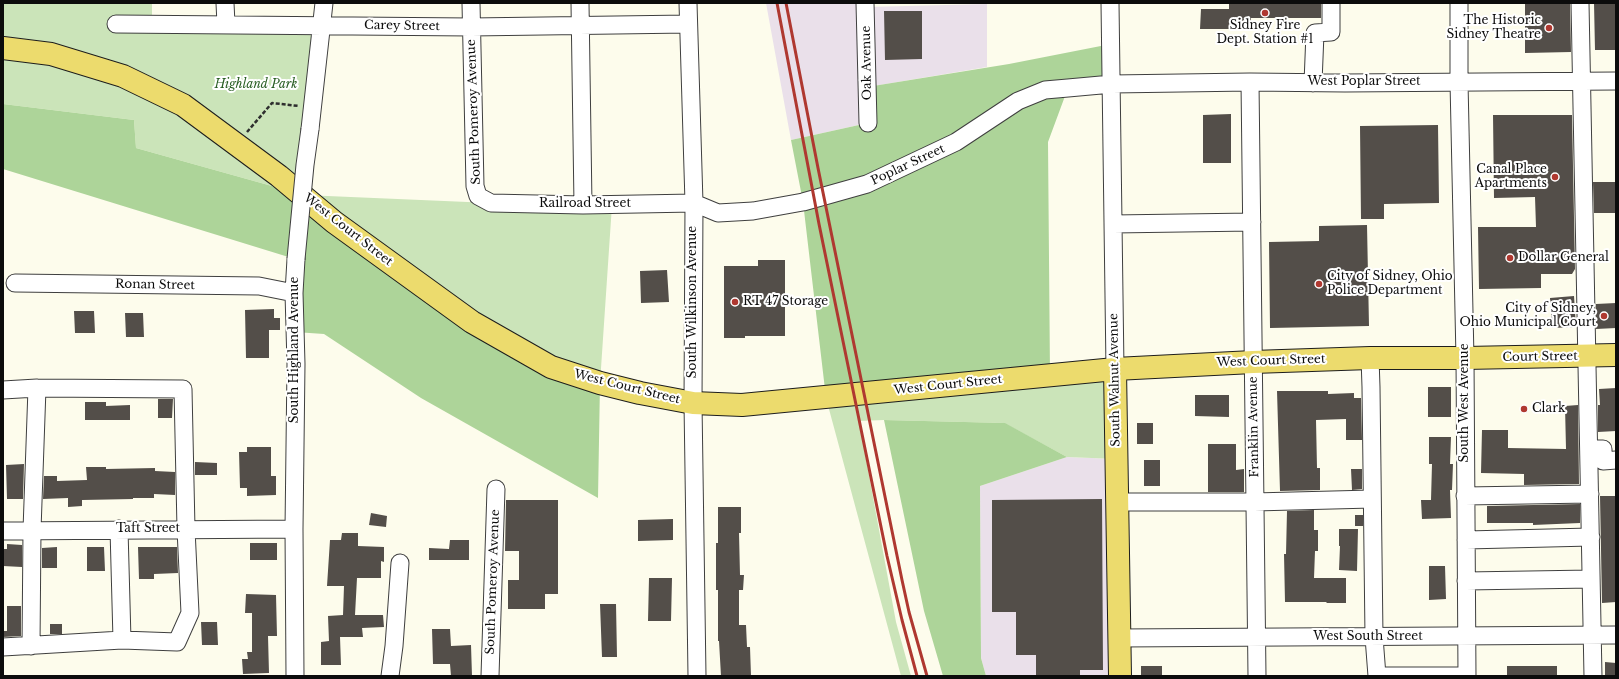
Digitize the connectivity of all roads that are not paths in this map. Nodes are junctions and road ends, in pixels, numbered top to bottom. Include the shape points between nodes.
1 (225, 3) edge
2 (324, 3) edge
3 (471, 3) edge
4 (580, 3) edge
5 (688, 3) edge
6 (865, 3) edge
7 (1110, 3) edge
8 (1331, 3) edge
9 (1459, 3) edge
10 (1580, 3) edge
11 (116, 24) dead end
12 (226, 24) junction
13 (688, 24) junction
14 (323, 25) junction
15 (580, 26) junction
16 (471, 27) junction
17 (3, 48) edge
18 (1580, 81) junction
19 (1616, 81) edge
20 (1250, 82) junction
21 (1459, 82) junction
22 (1313, 83) junction
23 (1112, 84) junction
24 (868, 123) dead end
25 (478, 196) joint
26 (694, 203) junction
27 (582, 205) junction
28 (1252, 222) junction
29 (1113, 224) junction
30 (15, 283) dead end
31 (294, 293) junction
32 (1588, 356) junction
33 (1616, 356) edge
34 (1370, 358) junction
35 (1465, 358) junction
36 (1253, 362) junction
37 (1115, 369) junction
38 (37, 388) junction
39 (3, 390) edge
40 (693, 403) junction
41 (1589, 449) junction
42 (1616, 460) edge
43 (496, 489) dead end
44 (1590, 494) junction
45 (1465, 496) junction
46 (1372, 499) junction
47 (1117, 502) junction
48 (1254, 502) junction
49 (119, 529) junction
50 (186, 529) junction
51 (294, 529) junction
52 (32, 530) junction
53 (3, 531) edge
54 (1590, 537) junction
55 (1466, 540) junction
56 (400, 563) dead end
57 (1591, 579) junction
58 (1466, 581) junction
59 (1592, 635) junction
60 (1616, 635) edge
61 (1374, 637) junction
62 (1466, 637) junction
63 (1120, 638) junction
64 (1256, 638) junction
65 (122, 640) junction
66 (31, 646) junction
67 (3, 647) edge
68 (295, 676) edge
69 (390, 676) edge
70 (490, 676) edge
71 (697, 676) edge
72 (1120, 676) edge
73 (1257, 676) edge
74 (1377, 676) edge
75 (1467, 676) edge
76 (1593, 676) edge

1 - 12 street
2 - 14 street, South Highland Avenue
3 - 16 street, South Pomeroy Avenue
4 - 15 street
5 - 13 street, South Wilkinson Avenue
6 - 24 street, Oak Avenue
7 - 23 street, South Walnut Avenue
8 - 22 street via 1332,32 1315,33
9 - 21 street, South West Avenue
10 - 18 street
11 - 12 street, Carey Street
12 - 14 street, Carey Street
13 - 15 street, Carey Street
13 - 26 street, South Wilkinson Avenue
14 - 16 street, Carey Street
14 - 31 street, South Highland Avenue, bridge via 302,189
15 - 16 street, Carey Street
15 - 27 street
16 - 25 street, South Pomeroy Avenue via 475,186
17 - 40 main road, West Court Street via 51,54 123,76 183,105 291,186 334,222 472,322 551,367 600,383
18 - 19 street, West Poplar Street
18 - 21 street, West Poplar Street
18 - 32 street
20 - 22 street, West Poplar Street
20 - 23 street, West Poplar Street
20 - 28 street, Franklin Avenue
21 - 22 street, West Poplar Street
21 - 35 street, South West Avenue
23 - 26 street, Poplar Street via 1046,90 1018,101 956,142 867,184 803,202 753,211 718,213
23 - 29 street, South Walnut Avenue
25 - 27 street, Railroad Street via 491,203
26 - 27 street, Railroad Street
26 - 40 street, South Wilkinson Avenue
28 - 29 street
28 - 36 street, Franklin Avenue
29 - 37 street, South Walnut Avenue
30 - 31 street, Ronan Street via 259,286
31 - 51 street, South Highland Avenue
32 - 33 main road, Court Street
32 - 35 main road, Court Street
32 - 41 street
34 - 35 main road, West Court Street
34 - 36 main road, West Court Street
34 - 46 street
35 - 45 street, South West Avenue
36 - 37 main road, West Court Street
36 - 48 street, Franklin Avenue
37 - 40 main road, West Court Street via 780,402 742,405
37 - 47 main road, South Walnut Avenue
38 - 39 street
38 - 50 street via 183,389
38 - 52 street
40 - 71 street, South Wilkinson Avenue
41 - 42 street via 1603,448 1603,461
41 - 44 street
43 - 70 street, South Pomeroy Avenue
44 - 45 street
44 - 54 street
45 - 55 street, South West Avenue
46 - 48 street
46 - 61 street
47 - 48 street
47 - 63 main road, South Walnut Avenue
48 - 64 street, Franklin Avenue
49 - 50 street, Taft Street
49 - 52 street, Taft Street
49 - 65 street
50 - 51 street, Taft Street
50 - 65 street via 190,613 177,642
51 - 68 street, South Highland Avenue
52 - 53 street, Taft Street
52 - 66 street
54 - 55 street
54 - 57 street
55 - 58 street, South West Avenue
56 - 69 street
57 - 58 street
57 - 59 street
58 - 62 street, South West Avenue
59 - 60 street, West South Street
59 - 62 street, West South Street
59 - 76 street
61 - 62 street, West South Street
61 - 64 street, West South Street
61 - 74 street
62 - 75 street, South West Avenue
63 - 64 street, West South Street
63 - 72 main road, South Walnut Avenue
64 - 73 street, Franklin Avenue
65 - 66 street
66 - 67 street
74 - 75 street

